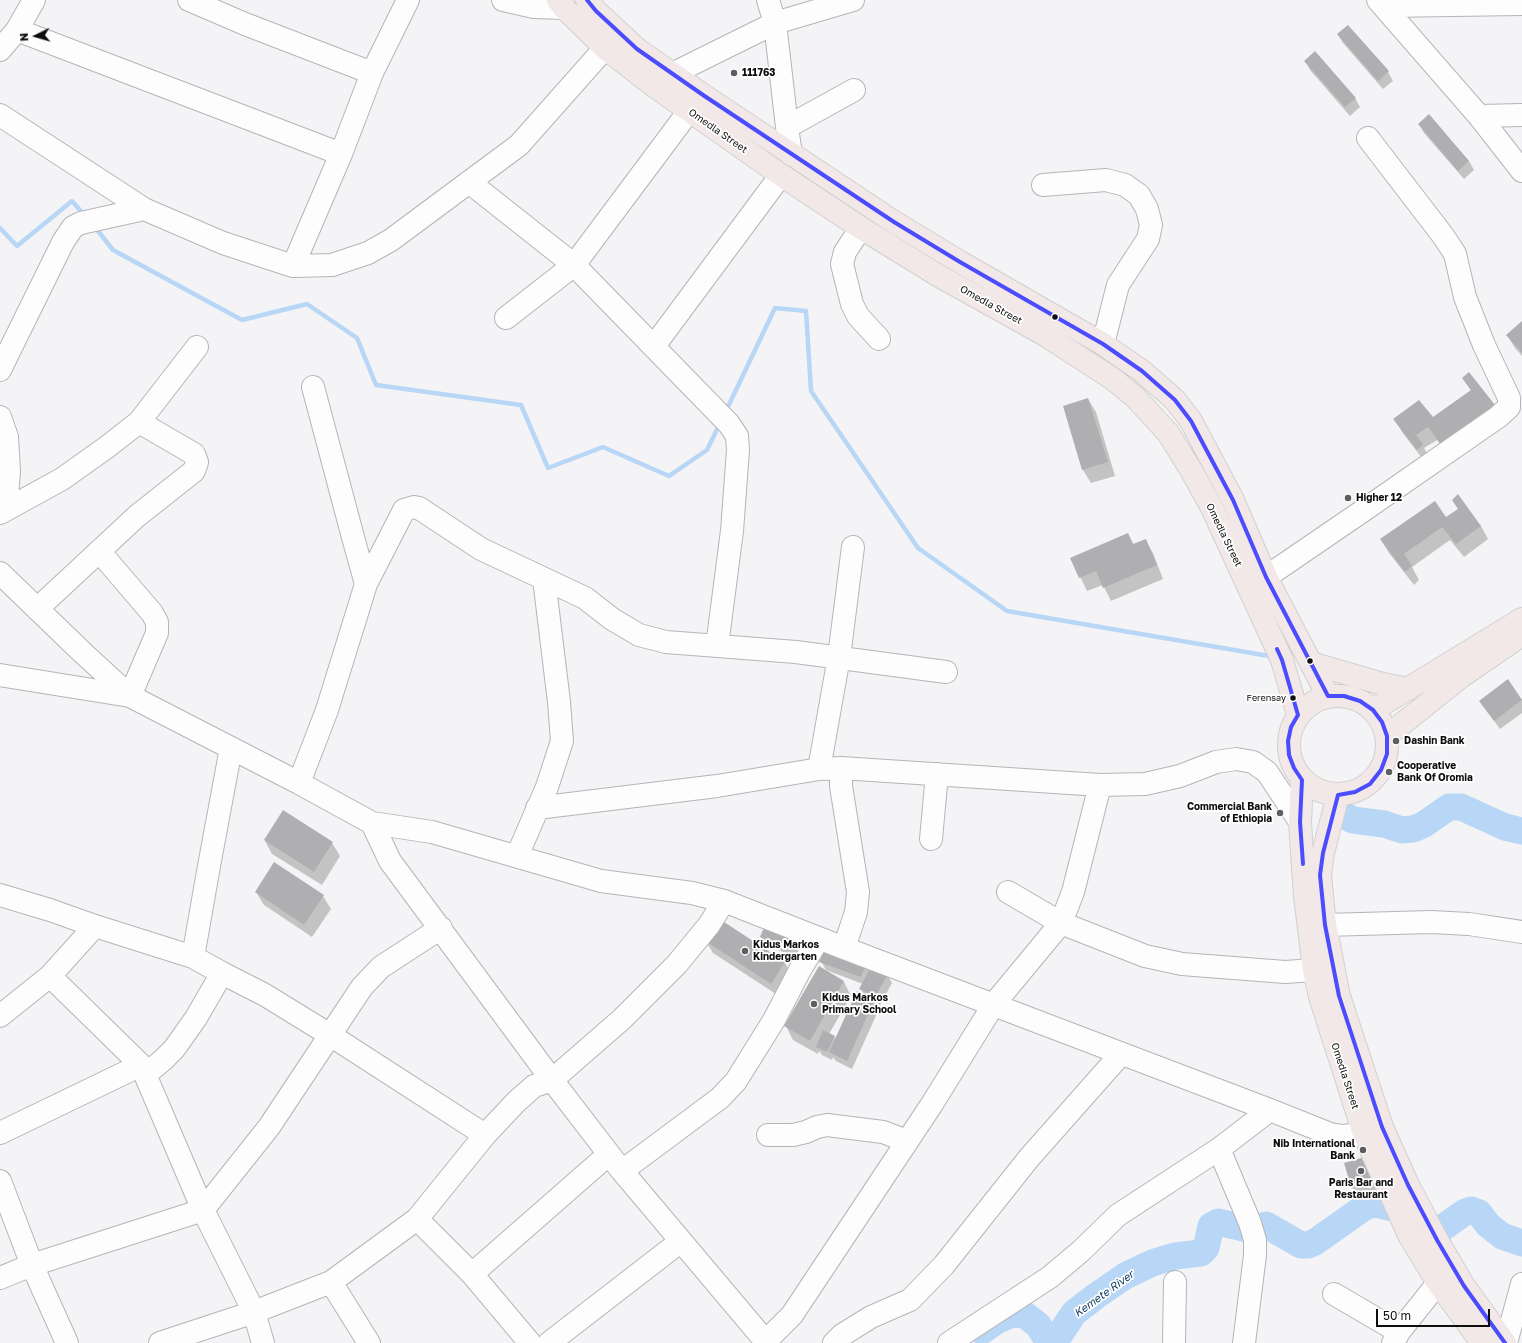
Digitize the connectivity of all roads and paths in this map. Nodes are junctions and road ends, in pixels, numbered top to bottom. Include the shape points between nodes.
1 (34, 0) edge
2 (189, 0) edge
3 (408, 0) edge
4 (503, 0) edge
5 (587, 0) edge
6 (768, 0) edge
7 (853, 0) edge
8 (1381, 3) edge
9 (561, 4) edge
10 (1522, 4) edge
11 (775, 23) junction
12 (17, 30) junction
13 (605, 48) junction
14 (0, 50) edge
15 (372, 73) junction
16 (672, 74) junction
17 (854, 90) dead end
18 (696, 103) junction
19 (0, 115) edge
20 (1522, 115) edge
21 (1479, 116) junction
22 (787, 127) junction
23 (1368, 138) dead end
24 (341, 154) junction
25 (792, 154) junction
26 (1522, 171) edge
27 (781, 175) junction
28 (469, 182) junction
29 (1043, 185) dead end
30 (144, 208) junction
31 (861, 228) junction
32 (574, 265) junction
33 (293, 266) junction
34 (506, 318) dead end
35 (879, 339) dead end
36 (1103, 344) junction
37 (654, 346) junction
38 (197, 347) dead end
39 (1092, 365) junction
40 (0, 370) edge
41 (313, 386) dead end
42 (0, 417) edge
43 (139, 422) junction
44 (3, 511) edge
45 (853, 547) dead end
46 (99, 551) junction
47 (0, 573) edge
48 (1266, 577) junction
49 (544, 579) junction
50 (366, 584) junction
51 (37, 609) junction
52 (1522, 619) edge
53 (1522, 635) edge
54 (717, 646) junction
55 (838, 657) junction
56 (1311, 663) junction
57 (946, 672) dead end
58 (0, 675) edge
59 (1409, 688) junction
60 (130, 696) junction
61 (1328, 696) junction
62 (1373, 710) junction
63 (1298, 715) junction
64 (1387, 736) junction
65 (232, 748) junction
66 (841, 768) junction
67 (819, 769) junction
68 (937, 774) junction
69 (1302, 780) junction
70 (299, 783) junction
71 (1100, 785) junction
72 (1338, 795) junction
73 (537, 808) junction
74 (1300, 822) junction
75 (372, 824) junction
76 (931, 839) dead end
77 (518, 856) junction
78 (1008, 892) dead end
79 (0, 895) edge
80 (724, 901) junction
81 (1061, 923) junction
82 (1325, 925) junction
83 (95, 926) junction
84 (441, 928) junction
85 (1522, 932) edge
86 (819, 938) junction
87 (844, 948) junction
88 (194, 957) junction
89 (1314, 970) junction
90 (222, 973) junction
91 (50, 976) junction
92 (994, 1004) junction
93 (0, 1016) edge
94 (330, 1035) junction
95 (1122, 1054) junction
96 (143, 1069) junction
97 (552, 1080) junction
98 (1270, 1110) junction
99 (1373, 1131) junction
100 (0, 1133) edge
101 (485, 1135) junction
102 (768, 1135) dead end
103 (907, 1141) junction
104 (1219, 1149) junction
105 (609, 1154) junction
106 (622, 1171) junction
107 (0, 1181) edge
108 (203, 1210) junction
109 (417, 1219) junction
110 (681, 1240) junction
111 (32, 1265) junction
112 (472, 1274) junction
113 (0, 1278) edge
114 (331, 1282) junction
115 (1174, 1282) dead end
116 (1438, 1283) junction
117 (1522, 1284) edge
118 (1334, 1294) dead end
119 (254, 1312) junction
120 (1396, 1337) edge
121 (67, 1343) edge
122 (160, 1343) edge
123 (263, 1343) edge
124 (369, 1343) edge
125 (530, 1343) edge
126 (549, 1343) edge
127 (766, 1343) edge
128 (834, 1343) edge
129 (949, 1343) edge
130 (1174, 1343) edge
131 (1244, 1343) edge
132 (1482, 1343) edge
133 (1505, 1343) edge

1 - 12 street
2 - 15 street
3 - 15 street
4 - 9 street via 534,8
5 - 16 main road, Omedla Street via 617,32
6 - 11 street
7 - 11 street
8 - 10 street
8 - 21 street
9 - 13 main road, Omedla Street
11 - 16 street
11 - 22 street
12 - 14 street
12 - 24 street
13 - 18 main road, Omedla Street via 654,86
13 - 28 street via 519,145
15 - 24 street
16 - 18 main road, Omedla Street
17 - 22 street
18 - 25 main road, Omedla Street
18 - 27 main road, Omedla Street
18 - 32 street
19 - 30 street
20 - 21 street
21 - 26 street
22 - 25 street
23 - 48 street via 1455,254 1465,297 1509,398 1509,407
24 - 33 street
25 - 36 main road, Omedla Street via 894,222
27 - 31 main road, Omedla Street
27 - 37 street
28 - 32 street
28 - 33 street via 391,240 368,253 332,265
29 - 36 street via 1106,180 1125,186 1139,195 1147,209 1151,225 1148,239 1118,284
30 - 33 street via 223,243
30 - 40 street via 73,227 63,242
31 - 35 street via 845,252 842,264 852,304 858,316
31 - 39 main road, Omedla Street
32 - 34 street
32 - 37 street
36 - 39 main road
36 - 48 main road, Omedla Street via 1142,371 1175,400 1191,421 1233,500
37 - 54 street via 729,424 737,436 732,531
38 - 43 street
39 - 63 main road, Omedla Street via 1135,397 1168,433 1191,470 1212,508 1282,660
41 - 50 street
42 - 44 street via 7,437 9,471
43 - 44 street via 62,478
43 - 46 street via 194,454 197,462 194,471 137,516
45 - 55 street
46 - 51 street
46 - 60 street via 152,612 157,622 157,633
47 - 51 street
48 - 56 main road, Omedla Street
49 - 50 street via 481,549 414,506 404,510
49 - 54 street via 585,598 612,619 639,635 666,642
49 - 73 street via 562,740 547,787
50 - 70 street via 327,710
51 - 60 street
52 - 59 main road
53 - 64 main road via 1462,676
54 - 55 street
55 - 57 street
55 - 67 street
56 - 59 main road via 1383,684
56 - 61 main road, Omedla Street
58 - 60 street
59 - 62 main road
60 - 65 street
61 - 62 main road via 1344,696 1360,701
61 - 63 main road via 1316,700
62 - 64 main road via 1382,722
63 - 69 main road via 1288,741 1289,755
64 - 72 main road via 1387,754 1381,770 1370,784 1355,792
65 - 70 street
65 - 88 street via 208,866
66 - 67 street
66 - 68 street
66 - 87 street via 841,786 858,892 856,912
67 - 73 street via 717,786
68 - 71 street
68 - 76 street
69 - 72 main road via 1318,791
69 - 74 main road, Omedla Street
70 - 75 street
71 - 74 street via 1145,784 1180,776 1216,762 1236,759 1253,762 1267,772
71 - 81 street via 1074,892
72 - 82 main road via 1320,875
73 - 77 street
74 - 89 main road, Omedla Street
75 - 77 street via 432,832
75 - 84 street via 390,861
77 - 80 street via 601,881 692,893
78 - 81 street
79 - 83 street
80 - 86 street
80 - 97 street via 709,925 677,964 622,1019
81 - 89 street via 1146,956 1182,964 1285,972
81 - 92 street
82 - 85 street via 1431,922 1469,924
82 - 99 main road via 1339,996
83 - 88 street
83 - 91 street
84 - 94 street via 381,967 362,987
84 - 97 street
86 - 87 street
86 - 106 street via 774,1020 736,1081 720,1098
87 - 92 street
88 - 90 street
89 - 99 main road, Omedla Street via 1320,997
90 - 94 street via 265,995
90 - 96 street via 196,1018 174,1049 163,1060
91 - 93 street
91 - 96 street
92 - 95 street
92 - 103 street
94 - 101 street
94 - 108 street via 269,1127
95 - 98 street
95 - 128 street via 1029,1158 944,1266 910,1300 871,1317
96 - 100 street
96 - 108 street
97 - 101 street via 534,1086
97 - 105 street
98 - 99 street via 1330,1134 1342,1136
98 - 104 street
99 - 116 main road, Omedla Street via 1409,1235
99 - 133 main road via 1408,1185 1464,1286
101 - 109 street
102 - 103 street via 793,1135 827,1125 883,1132
103 - 127 street via 792,1315
104 - 129 street via 1118,1215 1081,1252 1050,1277
104 - 131 street via 1253,1232 1255,1255
105 - 106 street
105 - 112 street
106 - 110 street
107 - 111 street
108 - 111 street
108 - 119 street
109 - 112 street
109 - 114 street
110 - 126 street
110 - 127 street
111 - 113 street
111 - 121 street
112 - 125 street
114 - 119 street
114 - 124 street
115 - 130 street
116 - 120 street
116 - 132 main road, Omedla Street
117 - 133 street
118 - 120 street
119 - 122 street
119 - 123 street

